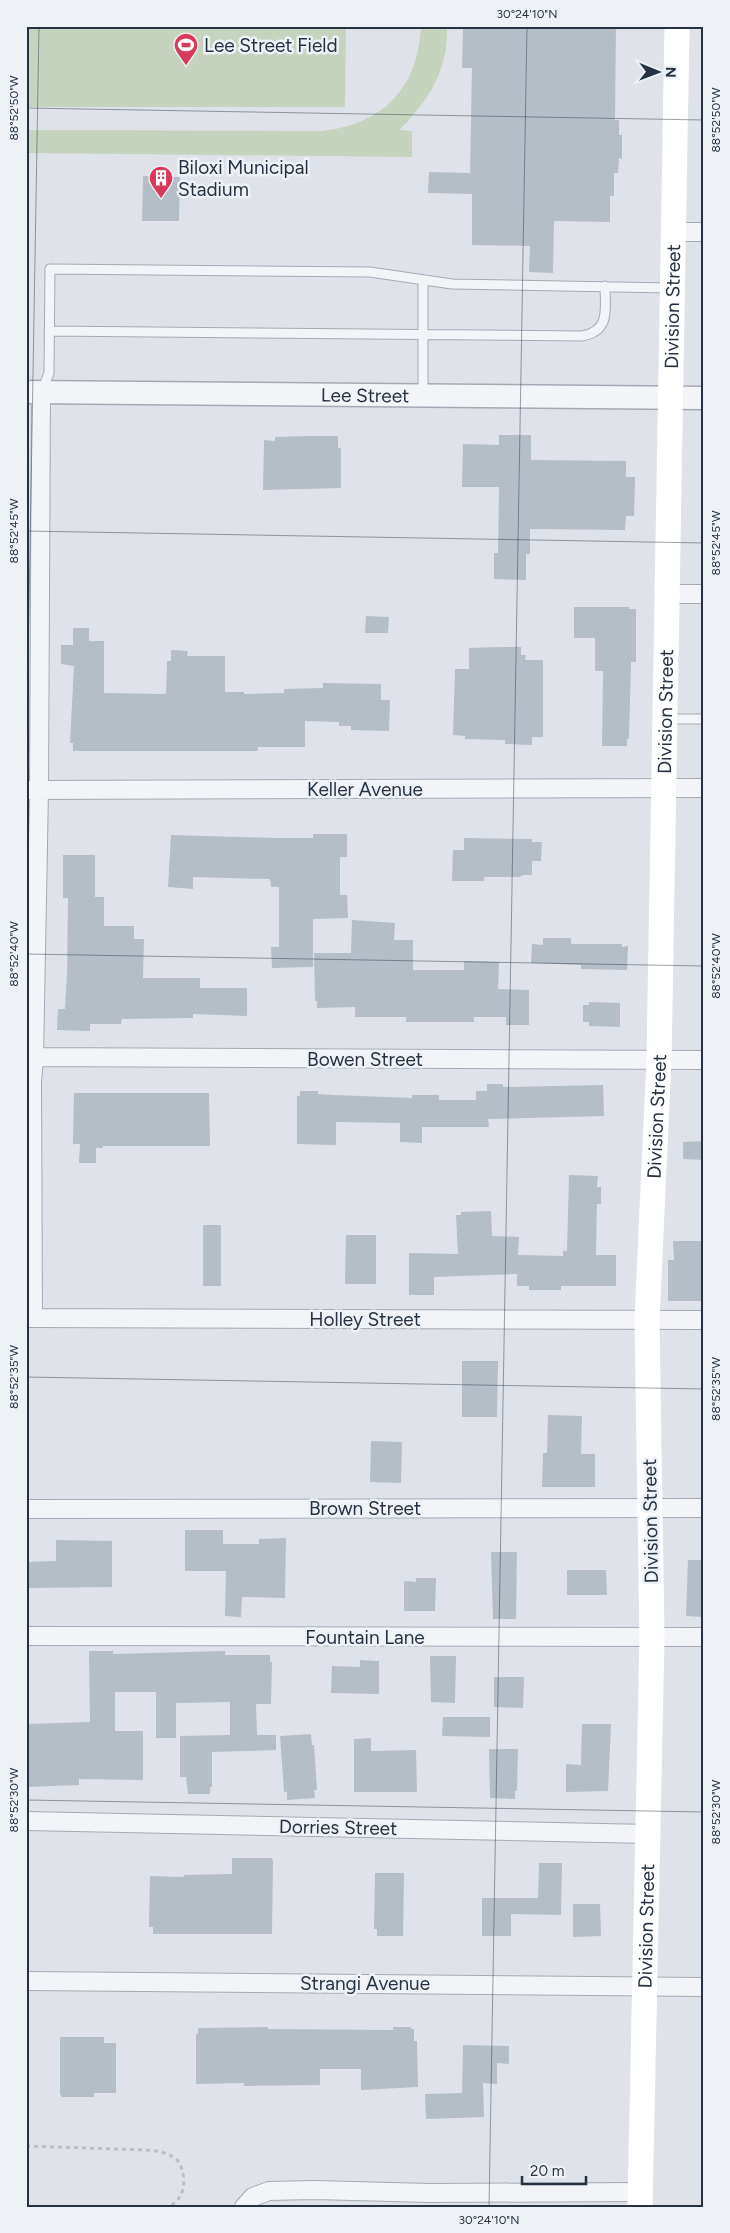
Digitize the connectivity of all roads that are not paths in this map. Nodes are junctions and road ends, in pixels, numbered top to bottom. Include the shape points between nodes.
1 (677, 26) edge
2 (674, 232) junction
3 (704, 232) edge
4 (423, 280) junction
5 (605, 286) junction
6 (673, 288) junction
7 (49, 331) junction
8 (423, 335) junction
9 (34, 392) edge
10 (423, 396) junction
11 (671, 398) junction
12 (704, 398) edge
13 (668, 594) junction
14 (704, 594) edge
15 (666, 719) junction
16 (704, 719) edge
17 (663, 788) junction
18 (704, 788) edge
19 (32, 791) edge
20 (30, 1058) edge
21 (659, 1060) junction
22 (704, 1060) edge
23 (30, 1318) edge
24 (648, 1319) junction
25 (704, 1320) edge
26 (649, 1508) junction
27 (704, 1508) edge
28 (26, 1510) edge
29 (26, 1636) edge
30 (652, 1637) junction
31 (704, 1637) edge
32 (26, 1821) edge
33 (649, 1834) junction
34 (26, 1981) edge
35 (644, 1986) junction
36 (704, 1987) edge
37 (640, 2199) edge
38 (244, 2207) edge

1 - 2 main road, Division Street
2 - 3 street
2 - 6 main road, Division Street
4 - 5 lane via 452,284
4 - 7 lane via 370,272 50,268
4 - 8 lane
5 - 6 lane
5 - 8 lane via 605,320 591,335
6 - 11 main road, Division Street
7 - 8 lane
7 - 9 lane via 49,373
8 - 10 lane
9 - 10 street, Lee Street
9 - 19 street
10 - 11 street, Lee Street
11 - 12 street, Lee Street
11 - 13 main road, Division Street
13 - 14 street
13 - 15 main road, Division Street
15 - 16 lane
15 - 17 main road, Division Street
17 - 18 street, Keller Avenue
17 - 19 street, Keller Avenue
17 - 21 main road, Division Street
19 - 20 street
20 - 21 street, Bowen Street
20 - 23 street
21 - 22 street, Bowen Street
21 - 24 main road, Division Street
23 - 24 street, Holley Street
24 - 25 street, Holley Street
24 - 26 main road, Division Street
26 - 27 street, Brown Street
26 - 28 street, Brown Street
26 - 30 main road, Division Street
29 - 30 street, Fountain Lane
30 - 31 street, Fountain Lane
30 - 33 main road, Division Street
32 - 33 street, Dorries Street
33 - 35 main road, Division Street
34 - 35 street, Strangi Avenue
35 - 36 street, Strangi Avenue
35 - 37 main road, Division Street
37 - 38 street via 269,2191 253,2197

